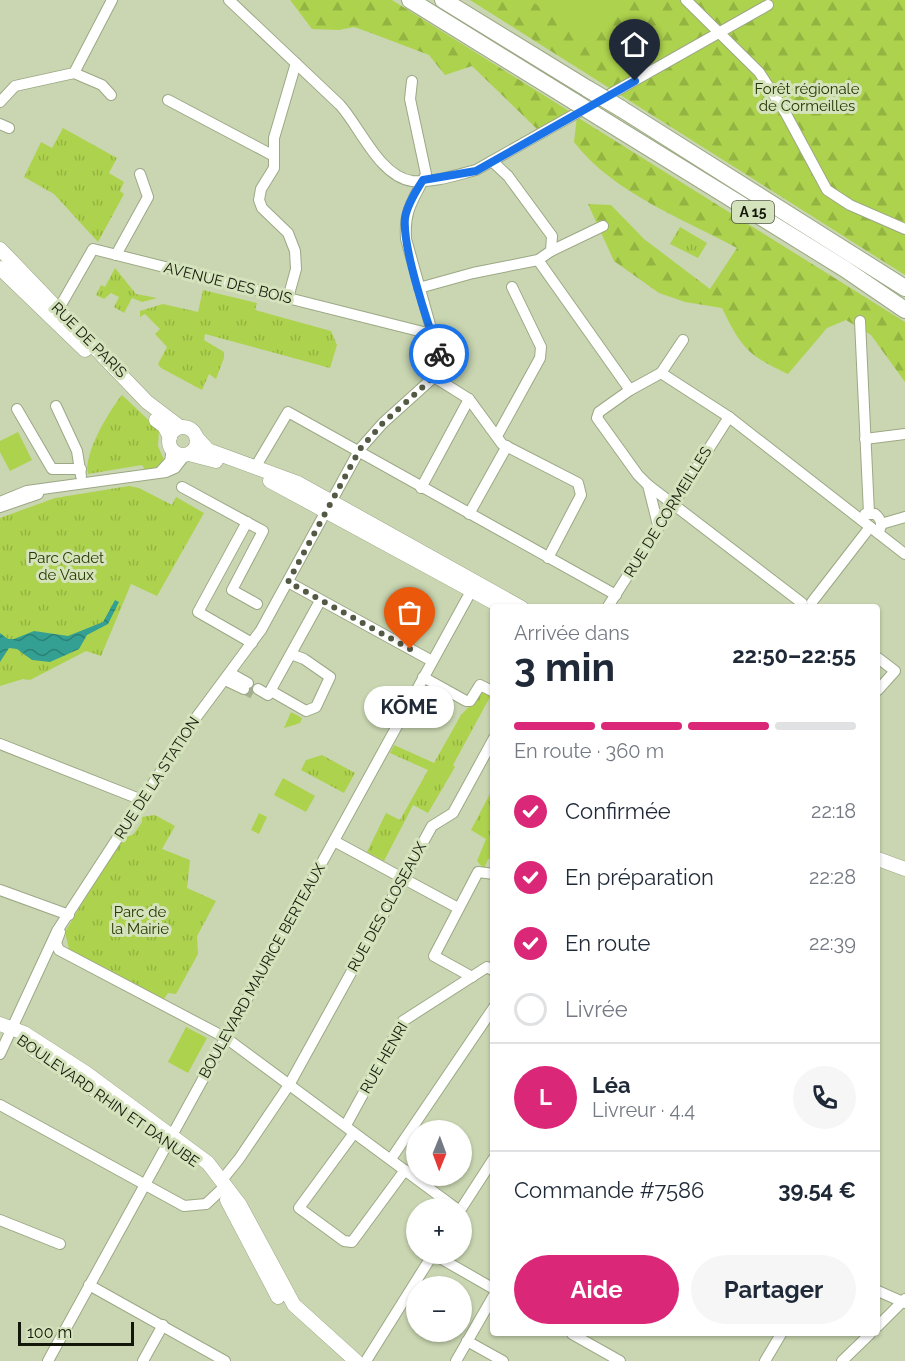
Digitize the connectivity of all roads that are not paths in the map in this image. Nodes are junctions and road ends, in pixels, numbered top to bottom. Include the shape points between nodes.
1 (112, 0) edge
2 (229, 0) edge
3 (410, 0) edge
4 (443, 0) edge
5 (686, 0) edge
6 (768, 5) dead end
7 (719, 34) junction
8 (296, 63) junction
9 (74, 74) junction
10 (412, 81) dead end
11 (111, 95) dead end
12 (168, 100) dead end
13 (0, 102) edge
14 (274, 156) junction
15 (492, 161) junction
16 (140, 174) dead end
17 (423, 180) junction
18 (603, 226) dead end
19 (905, 229) edge
20 (0, 249) edge
21 (551, 251) junction
22 (116, 255) junction
23 (0, 258) edge
24 (538, 260) junction
25 (0, 268) edge
26 (29, 279) junction
27 (512, 287) dead end
28 (419, 288) junction
29 (905, 288) edge
30 (288, 298) junction
31 (58, 310) junction
32 (905, 310) edge
33 (860, 321) dead end
34 (431, 334) junction
35 (683, 340) dead end
36 (661, 373) junction
37 (434, 377) junction
38 (630, 390) junction
39 (469, 399) junction
40 (56, 406) dead end
41 (17, 409) dead end
42 (729, 417) junction
43 (905, 434) edge
44 (497, 435) junction
45 (174, 438) junction
46 (198, 439) junction
47 (865, 439) junction
48 (507, 446) junction
49 (358, 453) junction
50 (187, 455) junction
51 (256, 466) junction
52 (81, 469) junction
53 (156, 473) junction
54 (82, 485) junction
55 (648, 485) junction
56 (182, 487) dead end
57 (421, 488) junction
58 (47, 490) junction
59 (0, 502) edge
60 (672, 503) junction
61 (329, 506) junction
62 (0, 507) edge
63 (469, 514) junction
64 (864, 516) junction
65 (905, 517) edge
66 (247, 522) junction
67 (658, 525) junction
68 (876, 528) junction
69 (905, 554) edge
70 (548, 558) junction
71 (215, 582) junction
72 (288, 582) junction
73 (474, 586) junction
74 (232, 590) junction
75 (616, 594) junction
76 (320, 601) junction
77 (257, 604) dead end
78 (499, 604) edge
79 (513, 604) edge
80 (610, 604) edge
81 (807, 604) edge
82 (809, 604) edge
83 (252, 643) junction
84 (291, 654) junction
85 (880, 660) edge
86 (432, 661) junction
87 (228, 676) junction
88 (423, 677) junction
89 (246, 686) tunnel mouth
90 (880, 688) edge
91 (490, 690) edge
92 (256, 692) tunnel mouth
93 (270, 693) junction
94 (0, 744) edge
95 (490, 746) edge
96 (142, 800) junction
97 (334, 841) junction
98 (880, 860) edge
99 (905, 869) edge
100 (490, 874) edge
101 (402, 879) junction
102 (0, 890) edge
103 (458, 908) junction
104 (69, 915) junction
105 (62, 927) junction
106 (59, 950) junction
107 (44, 958) junction
108 (490, 969) edge
109 (472, 977) junction
110 (490, 1013) edge
111 (5, 1027) edge
112 (226, 1038) junction
113 (0, 1054) edge
114 (289, 1085) junction
115 (0, 1105) edge
116 (350, 1129) junction
117 (171, 1138) junction
118 (391, 1159) junction
119 (490, 1164) edge
120 (405, 1170) junction
121 (144, 1184) junction
122 (222, 1185) junction
123 (444, 1198) edge
124 (467, 1198) edge
125 (0, 1220) edge
126 (60, 1244) dead end
127 (427, 1264) edge
128 (450, 1264) edge
129 (89, 1285) junction
130 (490, 1287) edge
131 (880, 1292) edge
132 (904, 1301) edge
133 (490, 1302) edge
134 (880, 1324) edge
135 (163, 1325) junction
136 (472, 1332) edge
137 (576, 1336) edge
138 (780, 1336) edge
139 (868, 1336) edge
140 (466, 1342) edge
141 (469, 1342) edge
142 (48, 1361) edge
143 (143, 1361) edge
144 (225, 1361) edge
145 (346, 1361) edge
146 (356, 1361) edge
147 (366, 1361) edge
148 (456, 1361) edge
149 (503, 1361) edge
150 (620, 1361) edge
151 (765, 1361) edge
152 (842, 1361) edge

1 - 9 street
2 - 8 street
3 - 32 highway, A 15, bridge
4 - 29 highway, A 15, bridge
5 - 7 street
6 - 7 street
7 - 15 street
7 - 19 street via 759,72 827,190 850,205
8 - 14 street via 274,138
8 - 17 street via 355,121 385,168 410,181
9 - 11 street via 102,86
9 - 13 street via 15,87
10 - 17 street via 410,99 426,168
12 - 14 street
14 - 30 street via 274,168 259,200 262,208 288,233 295,251 296,269
15 - 17 street via 476,171
15 - 21 street via 508,176 552,236
16 - 22 street via 148,197
17 - 28 street via 405,218
18 - 21 street
20 - 26 main road, RUE DE PARIS
21 - 24 street
22 - 30 street, AVENUE DES BOIS
22 - 31 street, AVENUE DES BOIS via 93,249
23 - 26 street via 15,273
24 - 28 street
24 - 38 street
25 - 45 main road, RUE DE PARIS
26 - 31 main road, RUE DE PARIS
27 - 44 street via 541,347 540,358
28 - 34 street
30 - 34 street, AVENUE DES BOIS
31 - 45 main road, RUE DE PARIS via 157,411
33 - 47 street
34 - 37 street via 441,364
35 - 36 street
36 - 38 street
36 - 42 street
37 - 39 street
37 - 49 street, RUE DE LA STATION via 383,423
38 - 55 street via 599,412 597,418
39 - 44 street
39 - 57 street
40 - 52 street
41 - 52 street via 52,469
42 - 60 street, RUE DE CORMEILLES
42 - 64 street
43 - 47 street
44 - 48 street
45 - 46 main road via 191,429
45 - 50 main road
45 - 53 street via 168,465
46 - 50 main road via 196,448
46 - 51 main road via 208,450
47 - 64 street
48 - 63 street
48 - 70 street via 578,483 581,489
49 - 51 street via 288,412
49 - 57 street
49 - 61 street, RUE DE LA STATION
50 - 53 street via 175,468
50 - 61 main road via 204,457 263,478
51 - 61 main road via 298,483
52 - 54 street
53 - 54 street
54 - 58 street
55 - 60 street
55 - 67 street
56 - 66 street
57 - 63 street
58 - 59 street via 22,492
58 - 62 street
60 - 67 street, RUE DE CORMEILLES
60 - 81 street
61 - 72 street, RUE DE LA STATION
61 - 73 main road
63 - 70 street
64 - 68 street via 880,518
65 - 68 street
66 - 71 street
66 - 74 street via 263,531
67 - 75 street, RUE DE CORMEILLES
68 - 69 street
68 - 82 street
70 - 75 street
71 - 74 street
71 - 83 street via 198,612
72 - 76 street
72 - 83 street, RUE DE LA STATION
73 - 78 main road
73 - 79 main road
73 - 86 street, BOULEVARD MAURICE BERTEAUX
74 - 77 street
75 - 80 street, RUE DE CORMEILLES
76 - 84 street
76 - 86 street
83 - 87 street, RUE DE LA STATION
84 - 93 street
84 - 93 street via 330,676 316,707 306,711
85 - 90 street via 894,671
86 - 88 street, BOULEVARD MAURICE BERTEAUX
87 - 89 street
87 - 96 street, RUE DE LA STATION
88 - 91 street via 466,701 470,701 480,685
88 - 97 street, BOULEVARD MAURICE BERTEAUX
92 - 93 street
94 - 96 street
95 - 101 street, RUE DES CLOSEAUX via 453,813 432,826
96 - 104 street, RUE DE LA STATION
97 - 101 street
97 - 112 street, BOULEVARD MAURICE BERTEAUX
98 - 99 main road
100 - 103 street via 478,872
101 - 103 street
101 - 114 street, RUE DES CLOSEAUX
102 - 104 street
103 - 109 street via 435,956
104 - 105 street, RUE DE LA STATION
105 - 106 street via 56,943
105 - 107 street, RUE DE LA STATION
106 - 107 street
106 - 112 street
107 - 111 street, RUE DE LA STATION
108 - 109 street, RUE HENRI
109 - 116 street, RUE HENRI via 403,1021
110 - 118 street
111 - 113 street, RUE DE LA STATION
111 - 117 main road, BOULEVARD RHIN ET DANUBE via 26,1034
112 - 114 street
112 - 117 street, BOULEVARD MAURICE BERTEAUX
114 - 116 street
114 - 122 street, RUE DES CLOSEAUX
115 - 121 street
116 - 118 street
116 - 120 street, RUE HENRI via 299,1208 344,1241 352,1242
117 - 121 street, BOULEVARD MAURICE BERTEAUX
117 - 122 main road, BOULEVARD RHIN ET DANUBE
118 - 120 street
119 - 124 street
120 - 123 street
121 - 122 street via 184,1206 206,1204
121 - 129 street, BOULEVARD MAURICE BERTEAUX
122 - 145 main road, BOULEVARD RHIN ET DANUBE via 278,1297
122 - 146 main road, BOULEVARD RHIN ET DANUBE via 251,1225 294,1305
125 - 126 street
127 - 147 street
128 - 130 street
129 - 135 street
129 - 142 street, BOULEVARD MAURICE BERTEAUX
131 - 132 street
132 - 134 street
133 - 136 street
135 - 143 street
135 - 144 street
137 - 150 street
138 - 151 street
139 - 152 street
140 - 148 street
141 - 149 street

